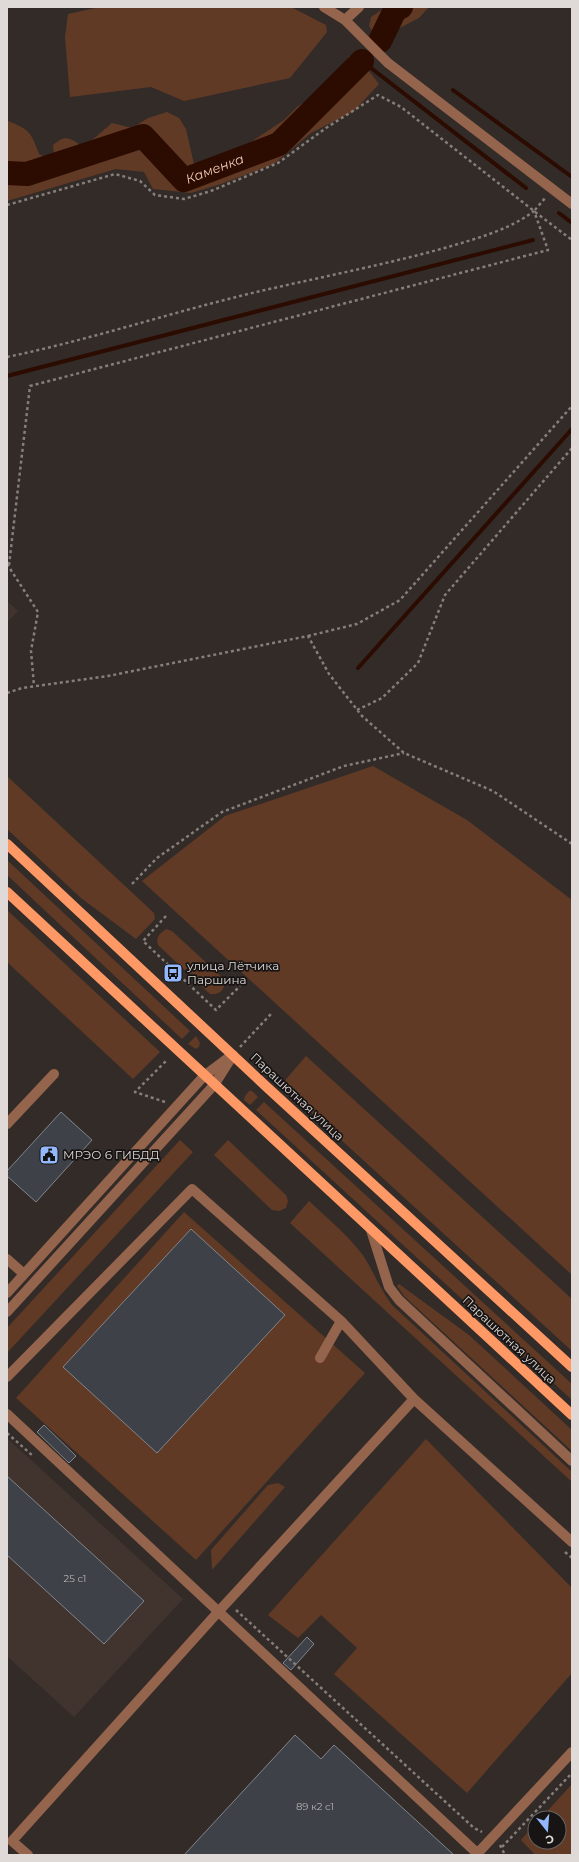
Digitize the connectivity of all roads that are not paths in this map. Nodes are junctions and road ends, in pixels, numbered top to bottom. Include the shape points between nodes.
1 (324, 7) edge
2 (359, 7) edge
3 (345, 20) junction
4 (572, 204) edge
5 (7, 844) edge
6 (7, 892) edge
7 (233, 1055) junction
8 (54, 1074) dead end
9 (204, 1076) junction
10 (214, 1085) junction
11 (7, 1124) edge
12 (371, 1230) junction
13 (7, 1259) edge
14 (24, 1274) junction
15 (7, 1293) edge
16 (7, 1312) edge
17 (341, 1321) junction
18 (320, 1358) dead end
19 (572, 1367) edge
20 (7, 1377) edge
21 (414, 1400) junction
22 (7, 1414) edge
23 (572, 1415) edge
24 (572, 1461) edge
25 (572, 1542) edge
26 (219, 1611) junction
27 (572, 1752) edge
28 (478, 1854) edge
29 (28, 1855) edge

1 - 3 street
2 - 3 street
3 - 4 street via 388,63
5 - 7 main road, Парашютная улица
6 - 9 main road, Парашютная улица
7 - 9 street
7 - 10 street
7 - 19 main road, Парашютная улица
8 - 11 street
9 - 10 main road, Парашютная улица
9 - 14 street
10 - 12 main road, Парашютная улица
10 - 16 street
12 - 23 main road, Парашютная улица
12 - 24 street via 389,1287 399,1300
13 - 14 street
14 - 15 street
17 - 18 street
17 - 20 street via 192,1188
17 - 21 street
21 - 25 street
21 - 26 street
22 - 26 street
26 - 28 street
26 - 29 street via 12,1841
27 - 28 street

